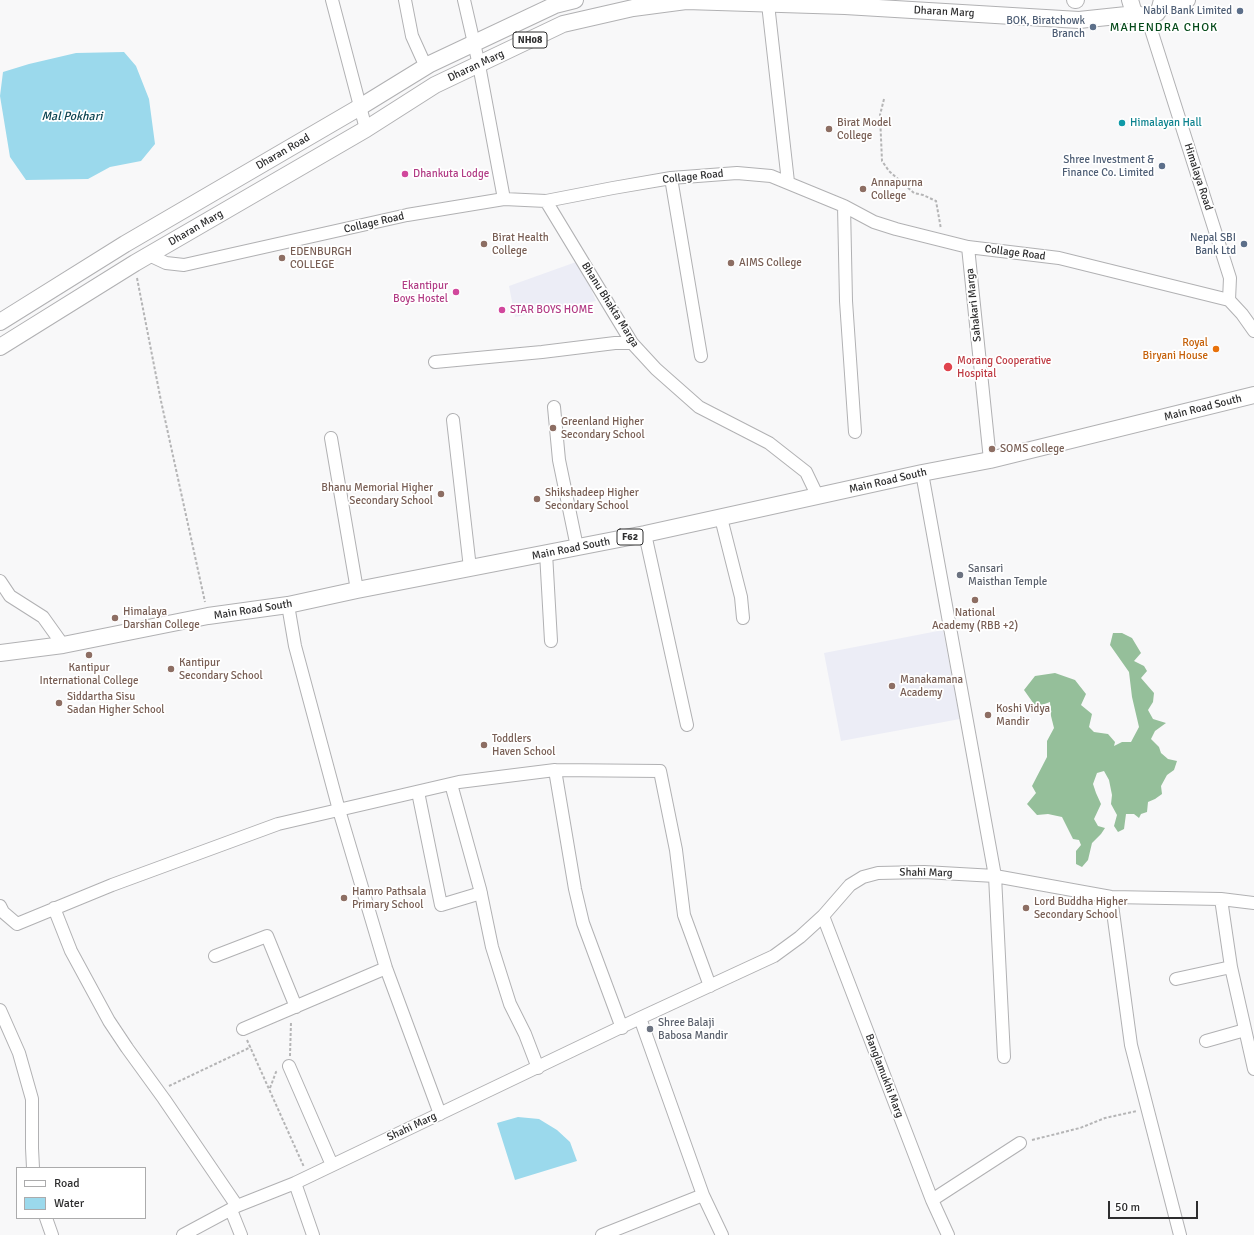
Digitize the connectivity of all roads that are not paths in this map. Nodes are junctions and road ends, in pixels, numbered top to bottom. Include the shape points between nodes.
1 (332, 0) edge
2 (405, 0) edge
3 (464, 0) edge
4 (575, 0) edge
5 (1188, 0) edge
6 (844, 3) edge
7 (768, 4) junction
8 (1161, 4) edge
9 (1138, 10) edge
10 (474, 44) junction
11 (479, 65) junction
12 (426, 67) junction
13 (360, 108) junction
14 (366, 129) junction
15 (671, 178) junction
16 (788, 182) junction
17 (504, 199) junction
18 (546, 201) junction
19 (844, 206) junction
20 (968, 247) junction
21 (149, 254) junction
22 (1229, 300) junction
23 (0, 322) edge
24 (1254, 331) edge
25 (632, 343) junction
26 (0, 347) edge
27 (701, 356) dead end
28 (435, 362) dead end
29 (1254, 395) edge
30 (554, 407) dead end
31 (453, 420) dead end
32 (855, 432) dead end
33 (331, 438) dead end
34 (990, 460) junction
35 (922, 473) junction
36 (818, 497) junction
37 (720, 518) junction
38 (645, 534) junction
39 (577, 548) junction
40 (546, 554) junction
41 (470, 568) junction
42 (0, 581) edge
43 (357, 590) junction
44 (288, 605) junction
45 (743, 618) dead end
46 (551, 642) dead end
47 (63, 645) junction
48 (0, 653) edge
49 (687, 725) dead end
50 (555, 770) junction
51 (451, 784) junction
52 (418, 792) junction
53 (339, 810) junction
54 (995, 876) junction
55 (481, 893) junction
56 (1111, 897) junction
57 (1221, 899) junction
58 (1254, 903) edge
59 (54, 908) junction
60 (1, 911) edge
61 (823, 916) junction
62 (215, 956) dead end
63 (1231, 966) junction
64 (386, 968) junction
65 (1176, 979) dead end
66 (710, 986) junction
67 (294, 1008) junction
68 (0, 1010) edge
69 (640, 1018) junction
70 (622, 1028) junction
71 (242, 1029) road end
72 (1245, 1030) junction
73 (1206, 1041) dead end
74 (1004, 1057) dead end
75 (289, 1066) road end
76 (538, 1068) junction
77 (1254, 1069) edge
78 (440, 1114) junction
79 (1020, 1144) road end
80 (332, 1165) junction
81 (33, 1167) edge
82 (295, 1183) junction
83 (703, 1195) junction
84 (932, 1200) junction
85 (234, 1208) junction
86 (46, 1219) edge
87 (52, 1235) edge
88 (183, 1235) edge
89 (241, 1235) edge
90 (313, 1235) edge
91 (602, 1235) edge
92 (722, 1235) edge
93 (948, 1235) edge
94 (1180, 1235) edge

1 - 13 street
2 - 12 street via 412,36
3 - 10 street
4 - 10 main road, Dharan Road / NH08 via 555,5
5 - 8 main road
6 - 7 main road, Dharan Marg / NH08
6 - 9 main road, Dharan Marg / NH08 via 1079,20
7 - 11 main road, Dharan Marg / NH08 via 686,1 633,8 563,24
7 - 16 street
8 - 9 main road via 1157,13
9 - 22 street, Himalaya Road via 1230,278
10 - 11 street
10 - 12 main road, Dharan Road / NH08
11 - 14 main road, Dharan Marg / NH08 via 439,83
11 - 17 street
12 - 13 main road, Dharan Road / NH08
13 - 14 street
13 - 23 main road, Dharan Road / NH08 via 125,244
14 - 21 main road, Dharan Marg / NH08
15 - 16 street, Collage Road via 737,172 771,176
15 - 18 street, Collage Road
15 - 27 street
16 - 19 street, Collage Road
17 - 18 street, Collage Road
17 - 21 street, Collage Road via 407,215 184,265 166,264
18 - 25 street, Bhanu Bhakta Marga
19 - 20 street, Collage Road via 874,222
19 - 32 street via 846,301
20 - 22 street, Collage Road via 1059,258
20 - 34 street, Sahakari Marga
21 - 26 main road, Dharan Marg / NH08
22 - 24 street
25 - 28 street
25 - 36 street, Bhanu Bhakta Marga via 656,369 699,407 769,443 806,472
29 - 34 main road, Main Road South / F62
30 - 39 street via 559,460
31 - 41 street
33 - 43 street
34 - 35 main road, Main Road South / F62
35 - 36 main road, Main Road South / F62
35 - 54 street
36 - 37 main road, Main Road South / F62
37 - 38 main road, Main Road South / F62
37 - 45 street via 741,597
38 - 39 main road, Main Road South / F62
38 - 49 street
39 - 40 main road, Main Road South / F62
40 - 41 main road, Main Road South / F62
40 - 46 street
41 - 43 main road, Main Road South / F62
42 - 47 street via 10,596 43,617
43 - 44 main road, Main Road South / F62
44 - 47 main road, Main Road South / F62 via 208,616
44 - 53 street via 295,646
47 - 48 main road, Main Road South / F62
50 - 51 street
50 - 66 street via 660,771 676,850 684,915
50 - 70 street via 582,916
51 - 52 street
51 - 55 street
52 - 53 street
52 - 55 street via 441,904
53 - 59 street via 278,824
53 - 64 street
54 - 56 street, Shahi Marg
54 - 61 street, Shahi Marg via 924,872 863,877 850,885
54 - 74 street
55 - 76 street via 492,947 508,998
56 - 57 street, Shahi Marg
56 - 94 street via 1131,1045
57 - 58 street, Shahi Marg
57 - 63 street
59 - 60 street via 17,924
59 - 85 street via 71,951 109,1021
61 - 66 street, Shahi Marg via 774,956
61 - 84 street, Banglamukhi Marg
62 - 67 street via 268,936
63 - 65 street
63 - 72 street
64 - 67 street
64 - 78 street
66 - 69 street, Shahi Marg
67 - 71 street
68 - 81 street via 19,1053 32,1098
69 - 70 street, Shahi Marg
69 - 83 street
70 - 76 street, Shahi Marg
72 - 73 street
72 - 77 street
75 - 80 street
76 - 78 street, Shahi Marg
78 - 80 street, Shahi Marg
79 - 84 street
80 - 82 street, Shahi Marg
82 - 85 street, Shahi Marg
82 - 90 street
83 - 91 street
83 - 92 street
84 - 93 street, Banglamukhi Marg
85 - 88 street, Shahi Marg
85 - 89 street
86 - 87 street

